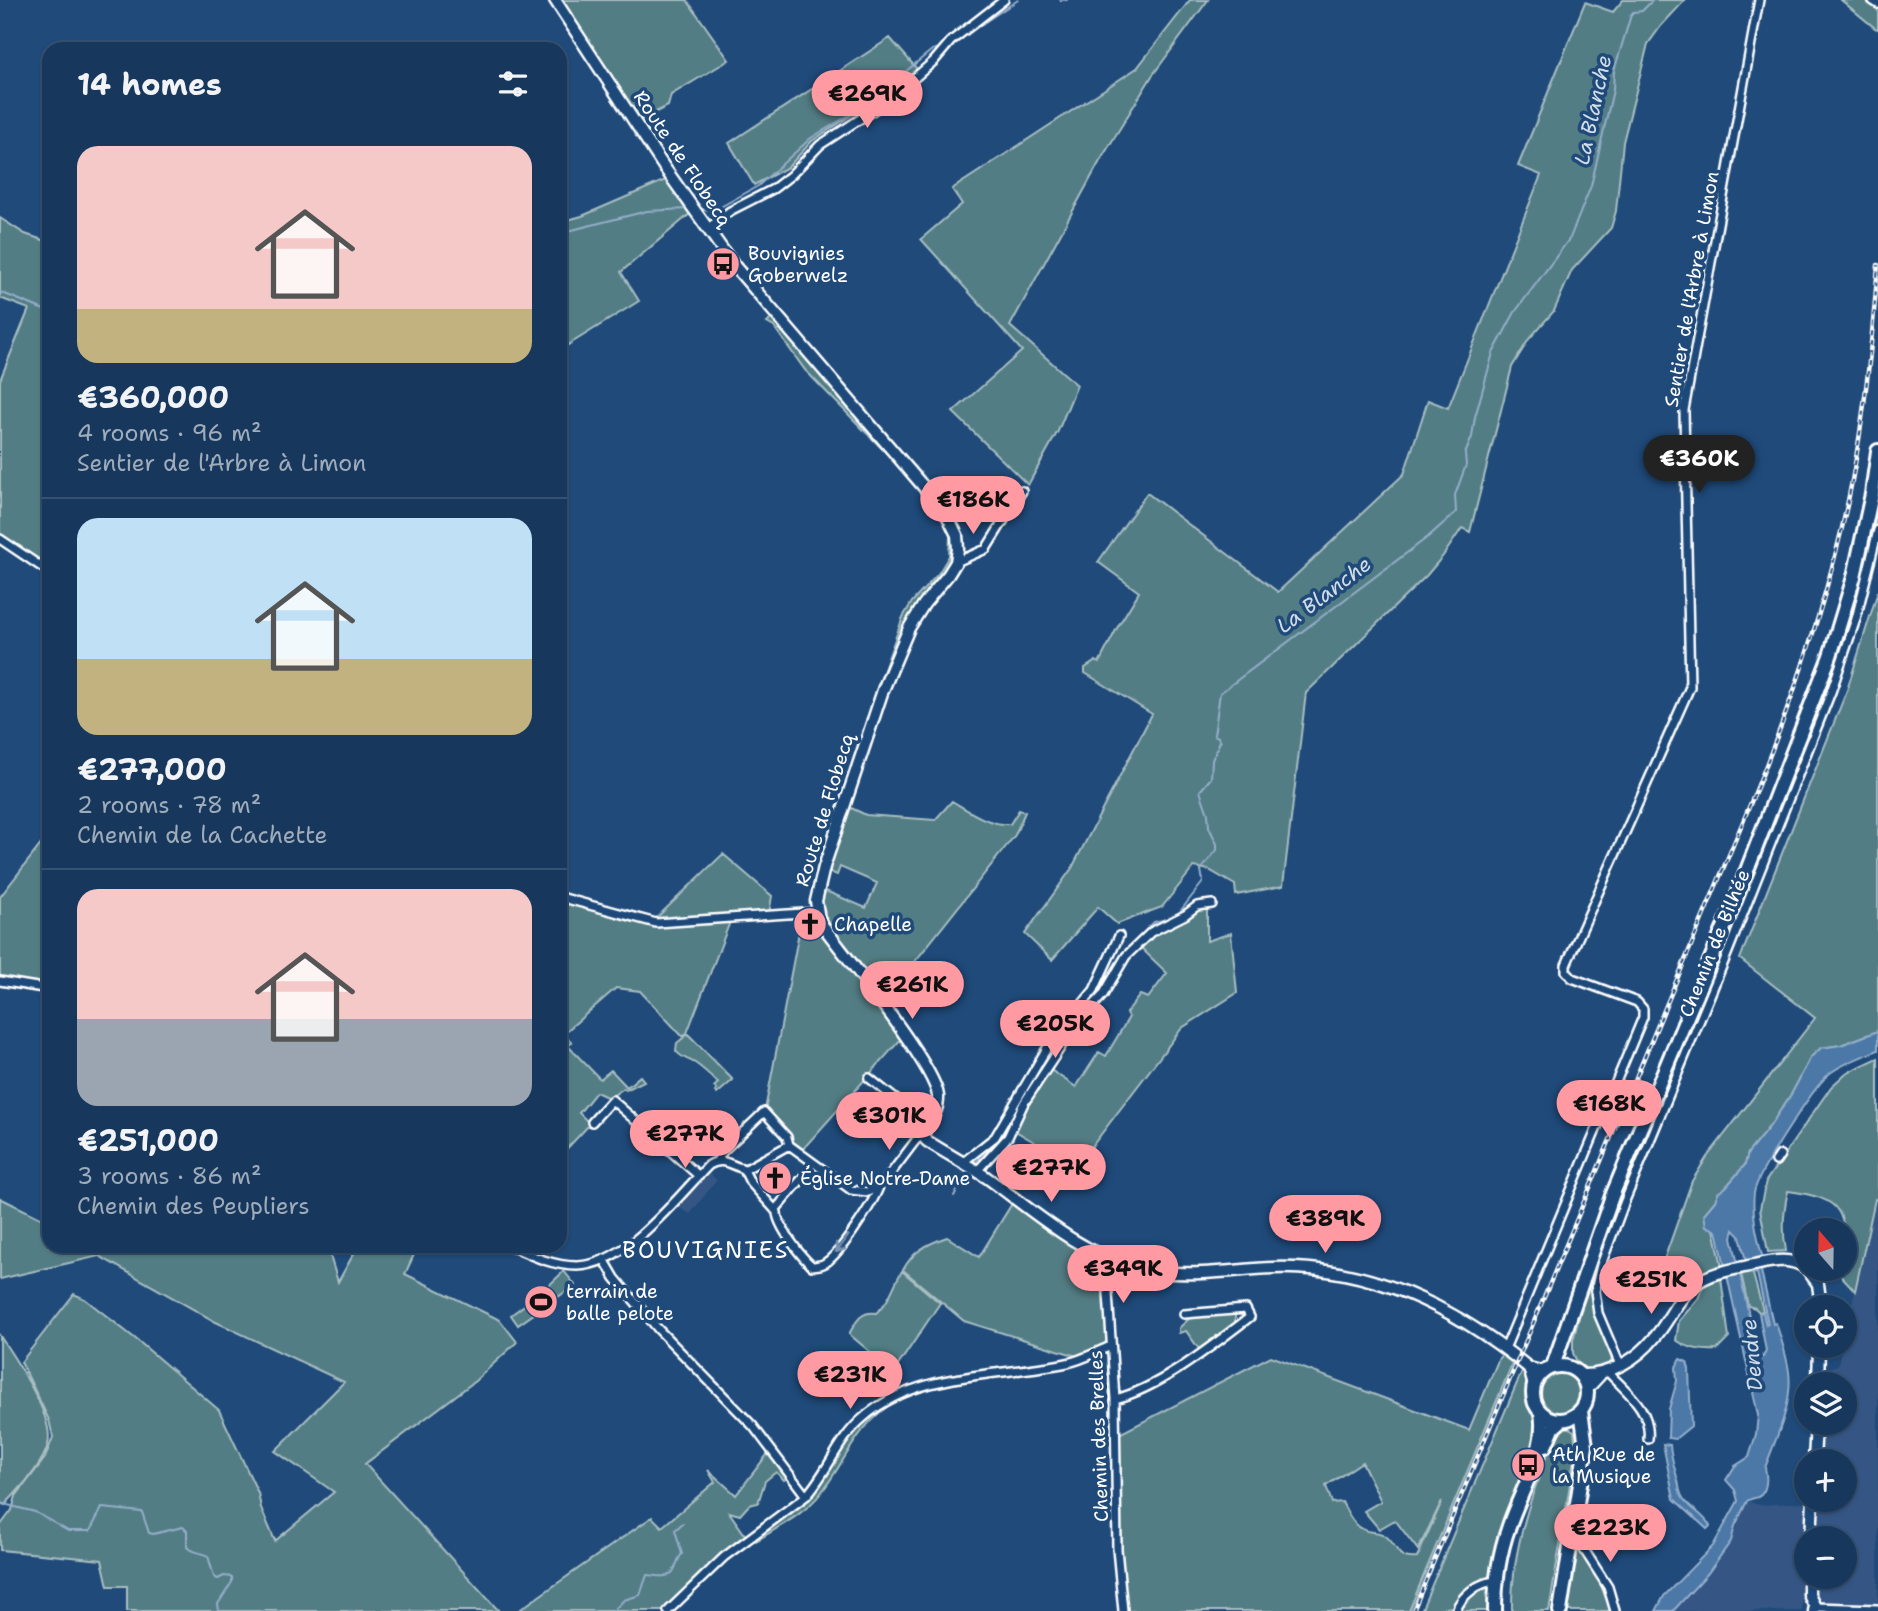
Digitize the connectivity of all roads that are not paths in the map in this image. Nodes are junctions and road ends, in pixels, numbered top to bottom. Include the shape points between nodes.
1 (555, 0) edge
2 (1004, 0) edge
3 (1759, 0) edge
4 (1872, 0) edge
5 (1878, 4) edge
6 (707, 229) junction
7 (1878, 451) edge
8 (1022, 491) dead end
9 (1878, 530) edge
10 (0, 539) edge
11 (956, 562) junction
12 (42, 567) edge
13 (567, 899) edge
14 (1212, 904) dead end
15 (818, 912) junction
16 (1119, 936) dead end
17 (0, 981) edge
18 (42, 988) edge
19 (869, 1078) dead end
20 (592, 1122) dead end
21 (928, 1125) junction
22 (922, 1135) junction
23 (789, 1144) junction
24 (717, 1161) junction
25 (969, 1167) junction
26 (744, 1170) junction
27 (805, 1175) dead end
28 (699, 1176) junction
29 (879, 1187) junction
30 (775, 1210) junction
31 (525, 1253) edge
32 (604, 1259) junction
33 (1112, 1260) junction
34 (1794, 1263) edge
35 (1184, 1314) dead end
36 (1572, 1318) junction
37 (1111, 1346) junction
38 (1505, 1349) junction
39 (1620, 1365) junction
40 (1550, 1367) junction
41 (1529, 1368) junction
42 (1579, 1373) junction
43 (1604, 1373) junction
44 (1534, 1386) junction
45 (1587, 1389) junction
46 (1115, 1399) junction
47 (1581, 1410) junction
48 (1541, 1413) junction
49 (1564, 1420) junction
50 (1648, 1438) dead end
51 (806, 1496) junction
52 (1574, 1526) junction
53 (1496, 1581) junction
54 (1809, 1589) edge
55 (1814, 1609) edge
56 (1878, 1609) edge
57 (668, 1611) edge
58 (1123, 1611) edge
59 (1455, 1611) edge
60 (1494, 1611) edge
61 (1503, 1611) edge
62 (1554, 1611) edge
63 (1560, 1611) edge
64 (1615, 1611) edge

1 - 6 street, Route de Flobecq
2 - 6 street via 951,41 888,100 820,145 773,189
3 - 38 street, Sentier de l'Arbre à Limon via 1684,410 1690,687 1567,960 1566,971 1572,978 1637,1003 1643,1017
4 - 5 street
6 - 11 street, Route de Flobecq via 744,279 946,513 957,535
7 - 36 highway via 1854,577 1830,656 1734,904 1612,1196
8 - 11 street, Route de Flobecq via 986,549
9 - 39 street, Chemin de Bilhée via 1843,658 1601,1265 1595,1291 1598,1313
10 - 12 street
11 - 15 street, Route de Flobecq via 916,616 891,668 824,867
13 - 15 street via 656,923
14 - 25 street via 1197,906 1151,932 1126,956 1024,1103 1008,1137
15 - 21 street, Route de Flobecq via 823,926 936,1084 938,1106
16 - 25 street via 1094,990 1050,1043 995,1137
17 - 18 street
19 - 21 street
20 - 28 street via 612,1100
21 - 22 street, Route de Flobecq
22 - 25 street
22 - 29 street
23 - 24 street via 764,1112
23 - 26 street
23 - 29 street via 851,1190 868,1192
24 - 26 street
24 - 28 street
25 - 33 street via 1076,1241
26 - 30 street
27 - 30 street
28 - 32 street via 639,1236
29 -> 30 street via 867,1210 823,1264 812,1266 806,1261
31 - 32 street via 565,1265
32 - 51 street via 658,1329 753,1426
33 - 37 street, Chemin des Brelles via 1107,1278
33 - 38 street via 1170,1273 1285,1268 1349,1275 1453,1314
34 - 39 street via 1779,1260 1703,1279 1685,1294 1649,1344
35 - 46 street via 1246,1309 1250,1317 1196,1358
36 - 40 highway
36 - 42 highway via 1569,1347
37 - 46 street, Chemin des Brelles
37 - 51 street via 1073,1362 935,1383 892,1399 857,1423
38 - 41 street
39 - 43 street
40 - 41 street via 1540,1371
40 - 42 highway via 1565,1366
40 - 44 highway
41 - 44 street
42 - 43 street
42 - 45 highway
43 - 45 street
43 - 50 street via 1641,1408 1649,1425
44 - 48 highway via 1533,1398
45 - 47 highway
46 - 58 street, Chemin des Brelles via 1117,1549
47 - 49 highway
47 - 52 highway via 1586,1446
48 - 49 highway
48 - 53 highway via 1541,1441 1508,1528
49 - 61 highway via 1551,1432 1517,1520
49 - 62 highway via 1578,1428 1582,1447
51 - 57 street via 724,1557
52 - 63 highway
52 - 64 street via 1608,1587
53 - 59 street via 1480,1585
53 - 60 highway
54 - 55 street
55 - 56 street

